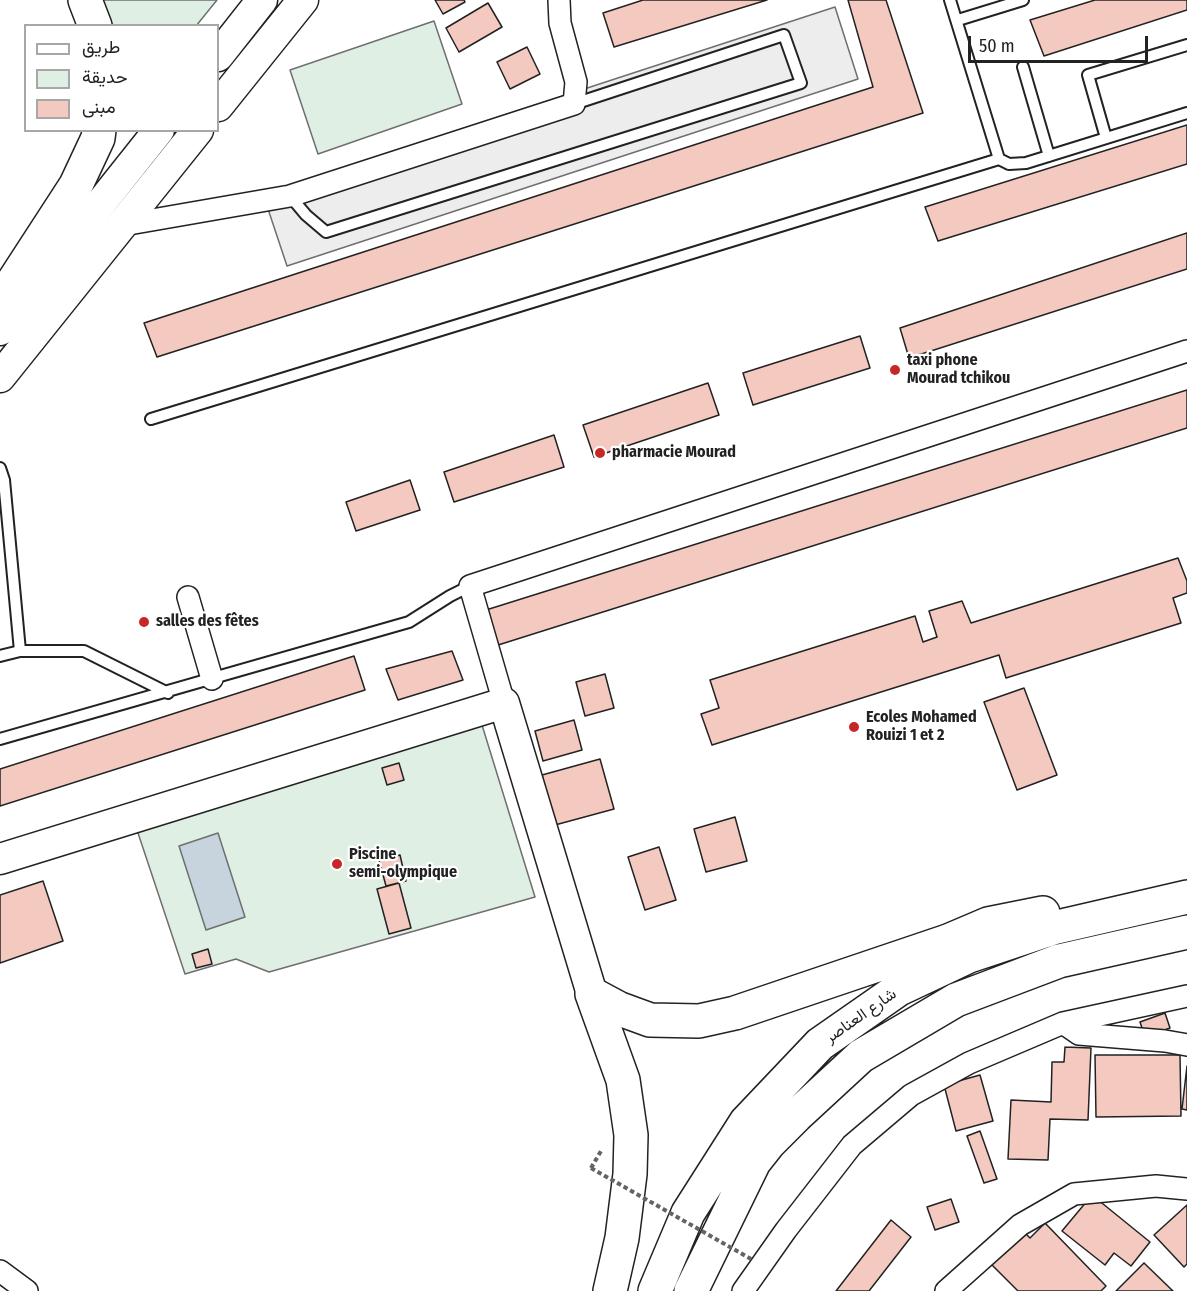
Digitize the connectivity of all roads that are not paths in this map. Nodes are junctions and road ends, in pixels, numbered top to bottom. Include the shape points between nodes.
1 (85, 0) edge
2 (262, 0) edge
3 (303, 0) edge
4 (559, 0) edge
5 (950, 0) edge
6 (1023, 0) edge
7 (958, 20) junction
8 (94, 24) edge
9 (1187, 45) edge
10 (219, 56) edge
11 (1023, 67) dead end
12 (574, 104) junction
13 (219, 105) edge
14 (1187, 113) edge
15 (99, 132) edge
16 (157, 132) edge
17 (196, 132) edge
18 (1106, 138) junction
19 (1049, 156) junction
20 (999, 159) junction
21 (290, 196) junction
22 (123, 225) junction
23 (0, 302) edge
24 (0, 330) edge
25 (1187, 351) edge
26 (0, 377) edge
27 (151, 419) dead end
28 (0, 468) edge
29 (470, 586) junction
30 (188, 597) dead end
31 (20, 651) junction
32 (0, 656) edge
33 (212, 679) junction
34 (168, 693) junction
35 (504, 703) junction
36 (0, 739) edge
37 (0, 859) edge
38 (1187, 887) edge
39 (1187, 897) edge
40 (1187, 932) edge
41 (592, 994) junction
42 (1187, 996) edge
43 (1062, 1023) junction
44 (1187, 1045) edge
45 (754, 1162) junction
46 (1187, 1189) edge
47 (0, 1271) edge
48 (27, 1291) edge
49 (610, 1291) edge
50 (655, 1291) edge
51 (691, 1291) edge
52 (712, 1291) edge
53 (743, 1291) edge
54 (946, 1291) edge

1 - 8 highway
2 - 10 street
3 - 13 street
4 - 12 street via 560,23 576,82
5 - 7 lane
6 - 7 lane
7 - 20 lane
9 - 18 lane via 1088,75
11 - 19 lane
12 - 21 street
12 - 21 lane via 784,35 801,83 326,232
14 - 18 lane
15 - 23 highway via 76,185
16 - 24 street
17 - 22 street
18 - 19 lane
19 - 20 lane via 1026,163 1009,164
20 - 27 lane
21 - 22 street
22 - 26 street
25 - 29 street
28 - 31 lane
29 - 33 lane via 410,622
29 - 35 street
30 - 33 street
31 - 32 lane
31 - 34 lane via 84,651
33 - 34 lane
34 - 36 lane
35 - 37 street
35 - 41 street
38 - 41 highway via 988,924 735,1013 699,1021 650,1020
39 - 50 highway, شارع العناصر via 1053,928 969,956 899,989 820,1044 746,1122 688,1213
40 - 45 highway via 1059,961 956,1000 861,1056 795,1116
41 - 49 highway via 623,1080 631,1135 622,1238
42 - 43 street
43 - 44 street via 1079,1034
43 - 53 street via 969,1063 911,1095 852,1146
45 - 51 highway
45 - 52 highway via 750,1200
46 - 54 street via 1156,1186 1074,1194 1020,1226
47 - 48 street

